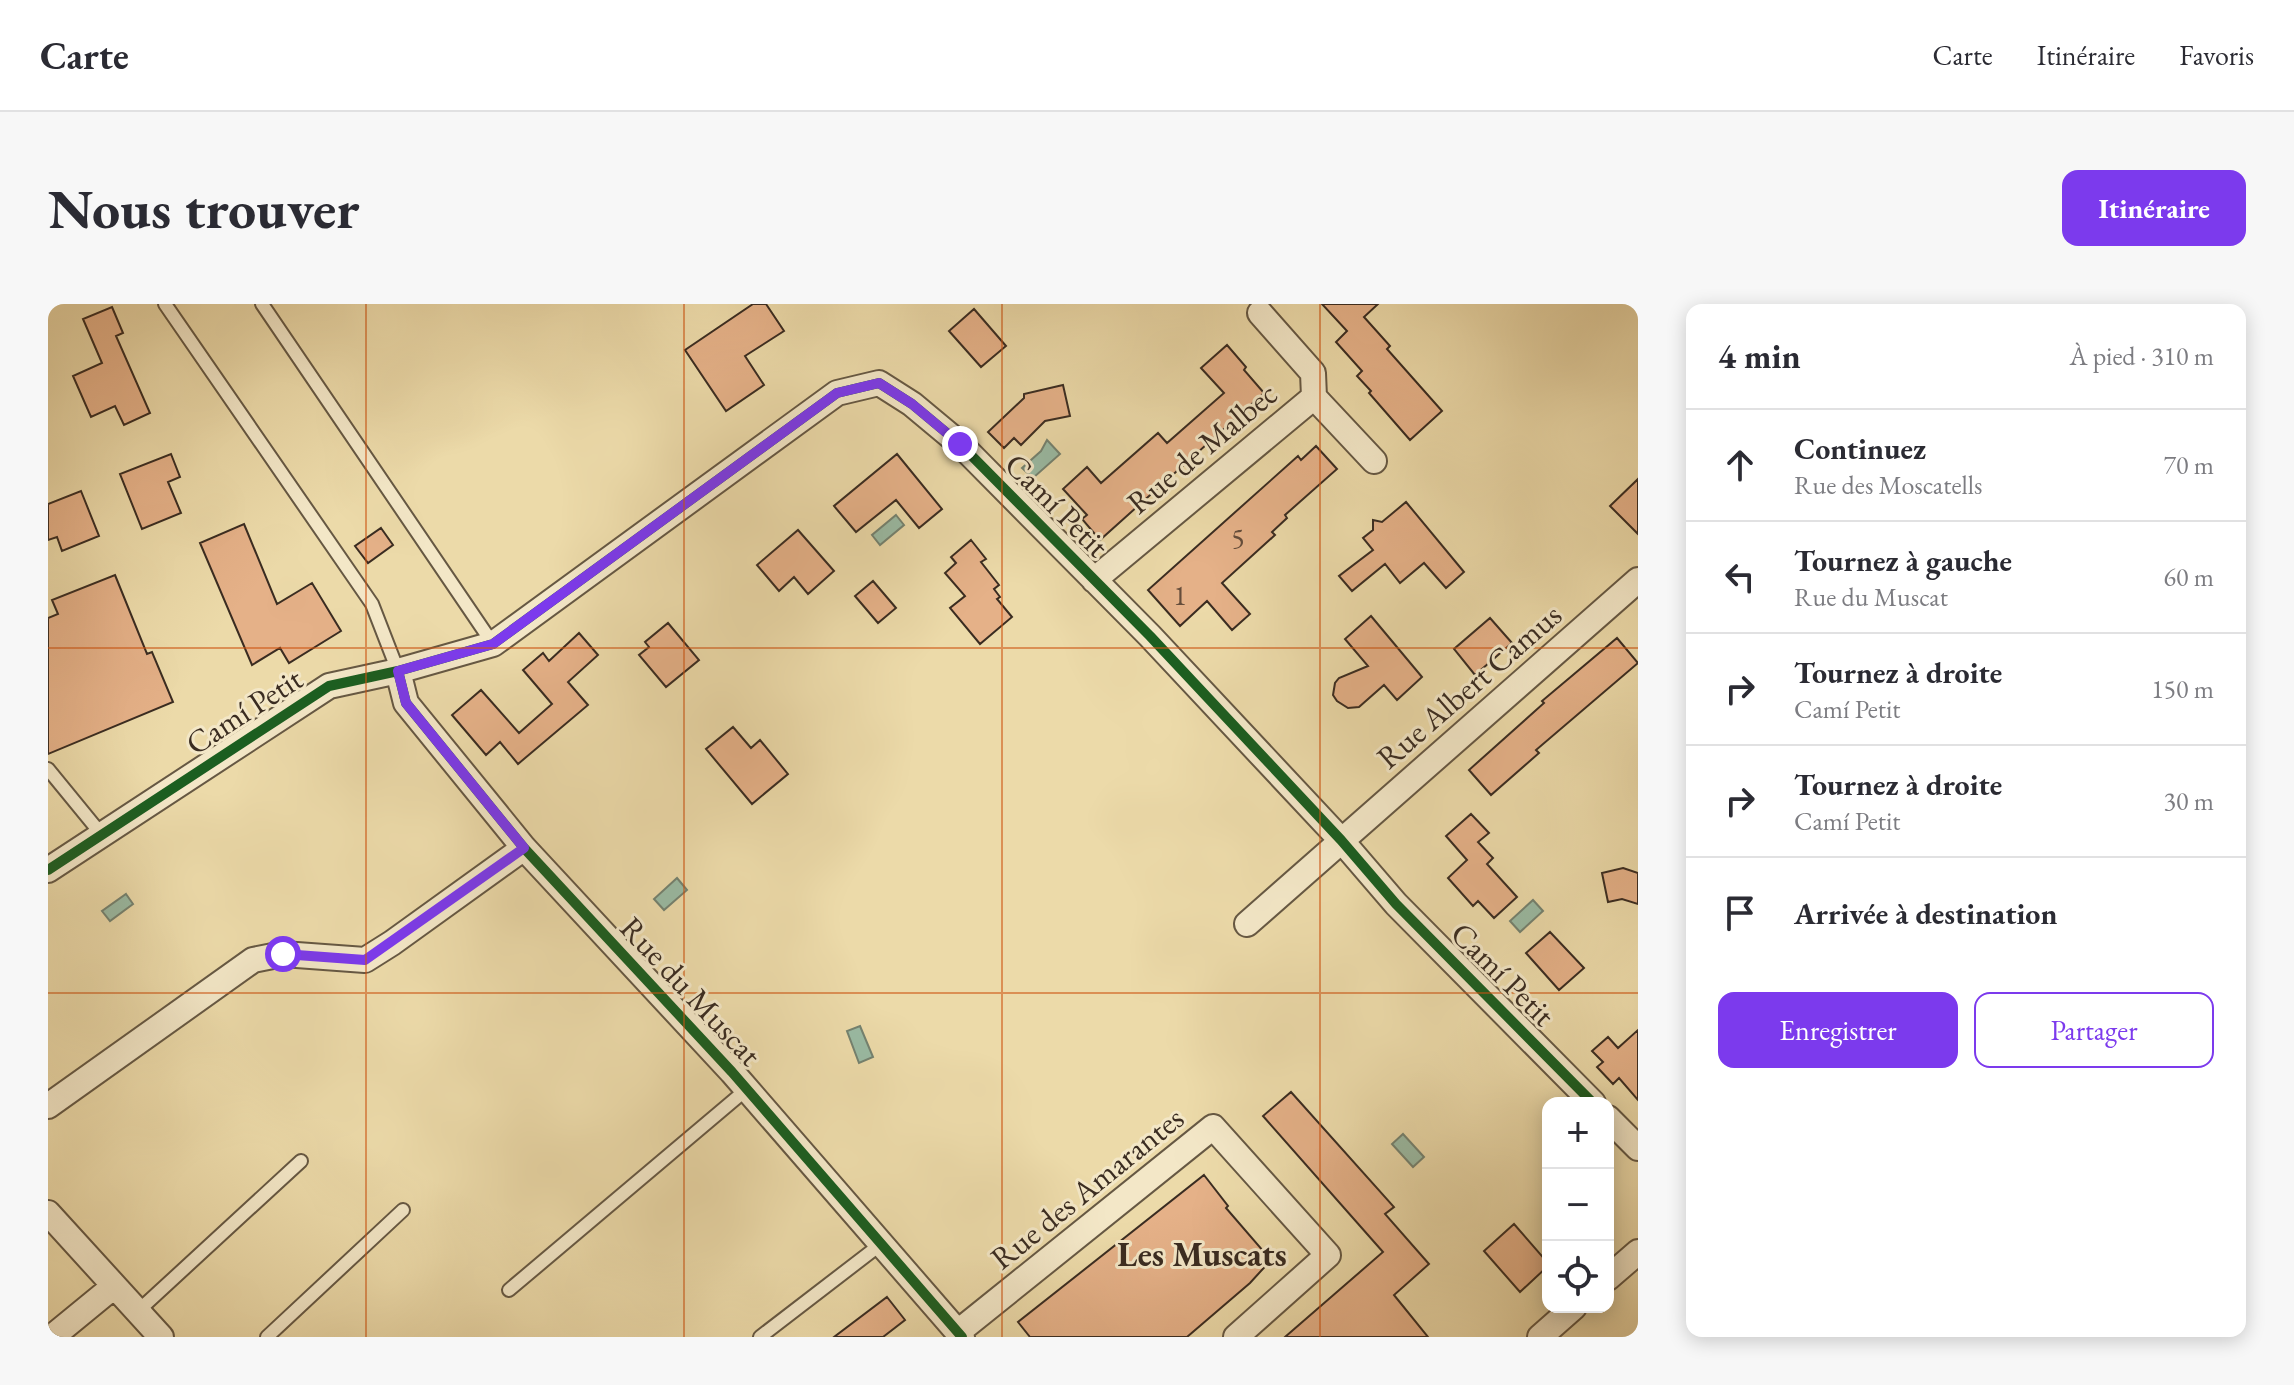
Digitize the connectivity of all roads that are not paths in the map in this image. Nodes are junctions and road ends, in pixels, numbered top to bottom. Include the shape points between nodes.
1 (165, 304) edge
2 (262, 304) edge
3 (1260, 313) dead end
4 (1314, 397) junction
5 (1374, 461) dead end
6 (1094, 580) junction
7 (1638, 580) edge
8 (493, 644) junction
9 (398, 671) junction
10 (48, 769) edge
11 (102, 835) junction
12 (1341, 840) junction
13 (524, 848) junction
14 (48, 870) edge
15 (1247, 924) dead end
16 (747, 1089) junction
17 (1587, 1097) edge
18 (48, 1106) edge
19 (1614, 1124) edge
20 (1638, 1148) edge
21 (301, 1161) dead end
22 (403, 1210) dead end
23 (48, 1213) edge
24 (881, 1244) junction
25 (1638, 1252) edge
26 (1614, 1273) edge
27 (113, 1287) junction
28 (509, 1290) dead end
29 (137, 1312) junction
30 (1567, 1313) edge
31 (960, 1335) edge
32 (52, 1337) edge
33 (161, 1337) edge
34 (267, 1337) edge
35 (760, 1337) edge
36 (1236, 1337) edge
37 (1540, 1337) edge

1 - 9 lane via 372,604
2 - 8 lane
3 - 4 street, Rue de Malbec via 1313,373
4 - 5 street, Rue de Malbec
4 - 6 street, Rue de Malbec
6 - 8 street, Camí Petit via 960,444 879,383 837,393
6 - 12 street, Camí Petit
7 - 12 street, Rue Albert Camus
8 - 9 street, Camí Petit
9 - 11 street, Camí Petit via 329,686
9 - 13 street, Rue du Muscat via 406,703
10 - 11 lane
11 - 14 street, Camí Petit
12 - 15 street, Rue Albert Camus
12 - 17 street, Camí Petit via 1396,904
13 - 16 street, Rue du Muscat
13 - 18 street via 365,960 283,954 253,960
16 - 24 street, Rue du Muscat
16 - 28 lane
19 - 20 street
21 - 29 lane
22 - 34 lane
23 - 27 street
24 - 31 street, Rue du Muscat
24 - 35 lane
25 - 26 street
27 - 29 street
27 - 32 street
29 - 33 street
30 - 37 street
31 - 36 street, Rue des Amarantes via 1213,1127 1328,1255

